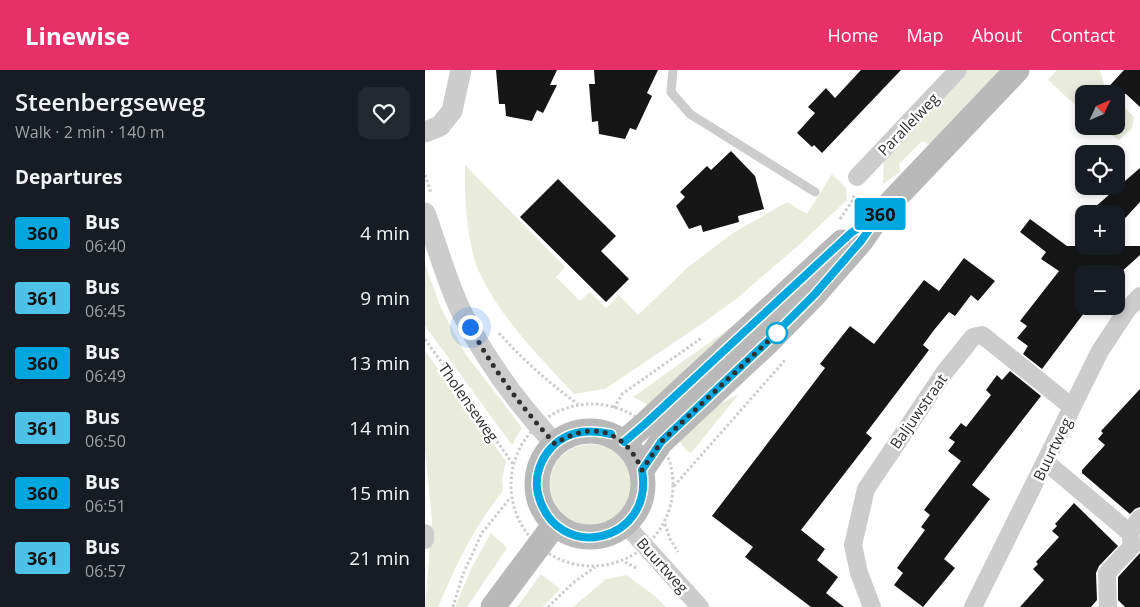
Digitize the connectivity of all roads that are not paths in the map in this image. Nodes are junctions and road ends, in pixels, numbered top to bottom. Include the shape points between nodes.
1 (461, 70) edge
2 (673, 70) edge
3 (959, 70) edge
4 (1017, 70) edge
5 (425, 132) edge
6 (857, 177) dead end
7 (815, 192) dead end
8 (425, 213) edge
9 (880, 214) junction
10 (1140, 296) edge
11 (1072, 407) junction
12 (624, 442) junction
13 (555, 444) junction
14 (1046, 462) junction
15 (642, 470) junction
16 (1140, 518) edge
17 (555, 524) junction
18 (626, 524) junction
19 (425, 533) edge
20 (1130, 533) junction
21 (425, 540) edge
22 (493, 607) edge
23 (700, 607) edge
24 (873, 607) edge
25 (973, 607) edge
26 (1108, 607) edge

1 - 5 street via 452,111 440,126
2 - 7 lane via 671,92 690,114
3 - 6 street, Parallelweg
4 - 9 main road
8 - 13 street via 461,312 486,356
9 - 12 main road via 851,233
9 - 15 main road via 814,295 661,442
10 - 11 street, Buurtweg via 1100,351
11 - 14 street, Buurtweg
11 - 24 street, Baljuwstraat via 987,338 981,335 973,337 933,388 867,489 853,545 859,573
12 - 13 main road via 611,434 581,431
12 - 15 main road via 635,454
13 - 17 main road via 540,465 537,490 546,515
14 - 20 street
14 - 25 street, Buurtweg
15 - 18 main road via 642,500
16 - 20 street
17 - 18 main road via 574,535 596,538 617,531
17 - 22 main road
18 - 23 street, Buurtweg
19 - 21 street
20 - 26 street via 1132,546 1107,574

